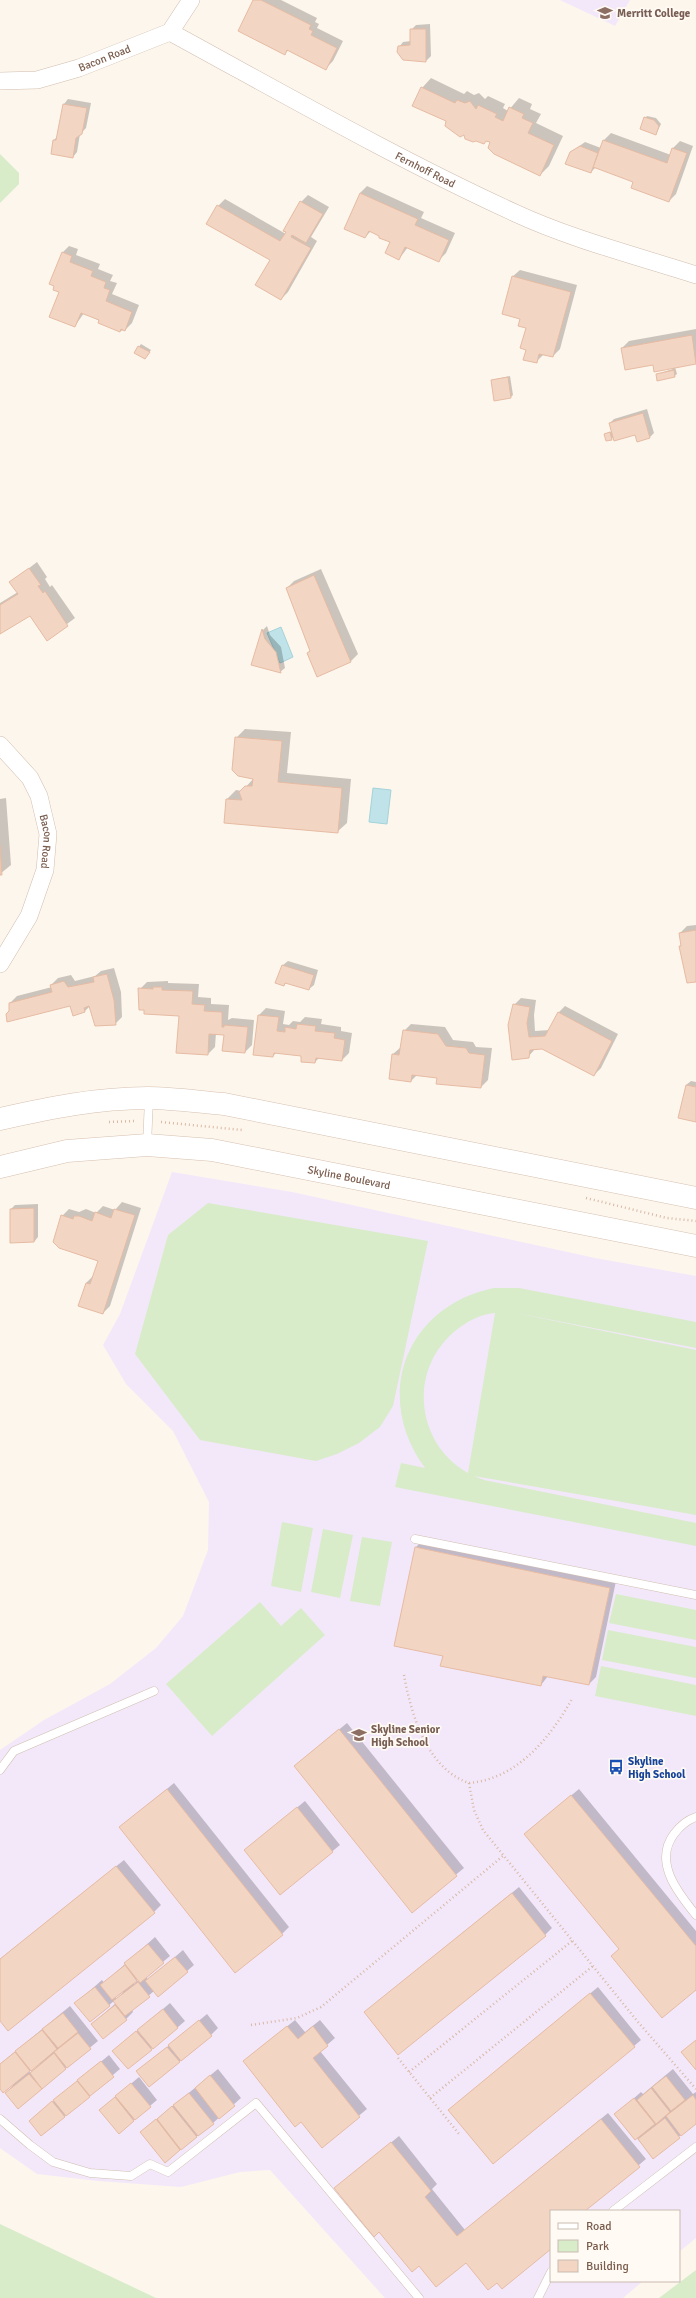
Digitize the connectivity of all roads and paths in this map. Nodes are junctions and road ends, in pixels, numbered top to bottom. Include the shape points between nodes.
1 (191, 0) edge
2 (170, 32) junction
3 (0, 81) edge
4 (696, 275) edge
5 (0, 745) edge
6 (0, 964) edge
7 (149, 1098) junction
8 (0, 1119) edge
9 (148, 1145) junction
10 (0, 1168) edge
11 (696, 1198) edge
12 (696, 1246) edge
13 (415, 1539) dead end
14 (696, 1596) edge
15 (404, 1675) dead end
16 (154, 1690) dead end
17 (572, 1699) dead end
18 (0, 1770) edge
19 (469, 1783) junction
20 (696, 1817) edge
21 (504, 1856) junction
22 (696, 1915) edge
23 (572, 1941) junction
24 (593, 1966) junction
25 (251, 2024) dead end
26 (398, 2058) dead end
27 (410, 2072) junction
28 (696, 2089) edge
29 (430, 2098) junction
30 (0, 2118) edge
31 (459, 2134) dead end
32 (696, 2147) edge
33 (614, 2210) edge
34 (550, 2275) edge
35 (419, 2298) edge
36 (538, 2298) edge

1 - 2 street
2 - 3 street, Bacon Road via 80,68 37,80
2 - 4 street, Fernhoff Road via 360,135 517,214 608,248
5 - 6 street, Bacon Road via 30,778 39,796 48,834 45,870 29,916
7 - 8 main road via 68,1104
7 - 9 lane
7 - 11 main road via 224,1104
9 - 10 main road, Skyline Boulevard via 67,1151
9 - 12 main road, Skyline Boulevard via 212,1150
13 - 14 lane
15 - 19 path via 414,1715 428,1747 451,1774
16 - 18 lane via 14,1751
17 - 19 path via 549,1734 526,1757 497,1777
19 - 21 path via 471,1801 478,1821
20 - 22 lane via 676,1831 669,1841 666,1857 671,1881 678,1894
21 - 23 path
21 - 25 path via 321,2007 297,2018
23 - 24 path
23 - 27 path
24 - 28 path
24 - 29 path
26 - 27 path
27 - 29 path
29 - 31 path
30 - 35 lane via 54,2162 90,2173 131,2176 150,2164 168,2172 256,2103
32 - 33 lane
34 - 36 lane

